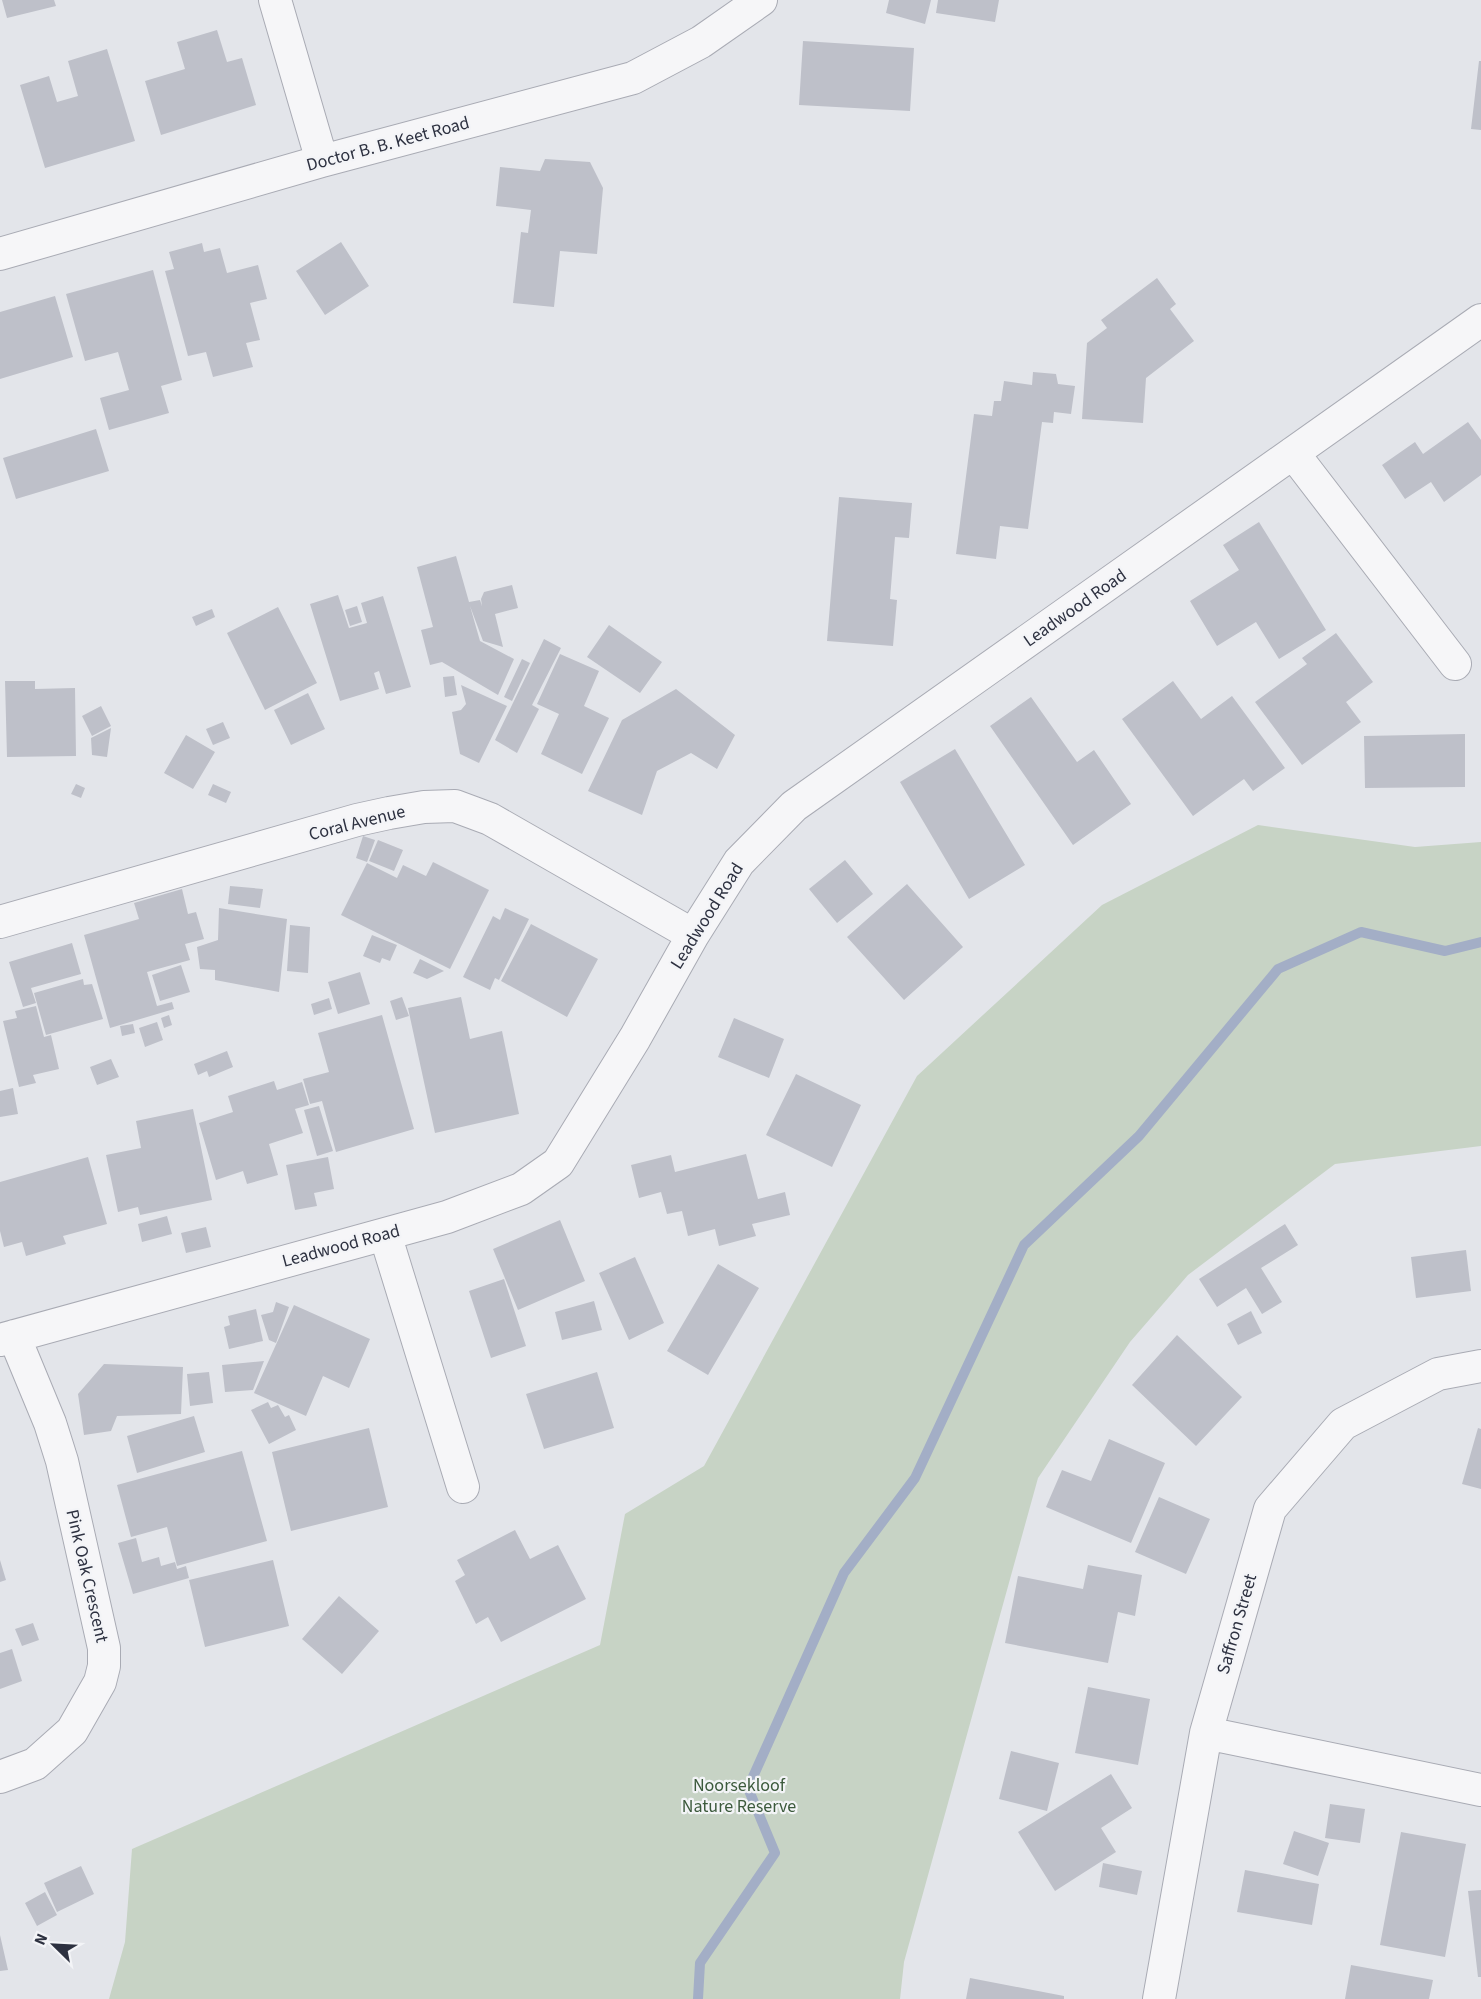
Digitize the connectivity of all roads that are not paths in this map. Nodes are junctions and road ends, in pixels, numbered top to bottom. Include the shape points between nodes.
1 (275, 0) edge
2 (760, 0) edge
3 (322, 161) junction
4 (0, 254) edge
5 (1481, 320) edge
6 (1293, 453) junction
7 (1455, 664) dead end
8 (0, 922) edge
9 (693, 934) junction
10 (385, 1234) junction
11 (7, 1338) edge
12 (1481, 1366) edge
13 (463, 1488) dead end
14 (1206, 1733) junction
15 (0, 1777) edge
16 (1481, 1790) edge
17 (1159, 1999) edge

1 - 3 street
2 - 3 street, Doctor B. B. Keet Road via 701,42 633,78
3 - 4 street, Doctor B. B. Keet Road
5 - 6 street, Leadwood Road
6 - 7 street
6 - 9 street, Leadwood Road via 794,806 739,862
8 - 9 street, Coral Avenue via 357,820 424,807 455,806 489,819
9 - 10 street, Leadwood Road via 635,1038 558,1162 521,1189 447,1217
10 - 11 street, Leadwood Road
10 - 13 street
11 - 15 street, Pink Oak Crescent via 50,1423 62,1461 104,1648 104,1666 100,1682 72,1731 35,1764
12 - 14 street, Saffron Street via 1438,1374 1343,1424 1270,1509
14 - 16 street
14 - 17 street, Saffron Street

